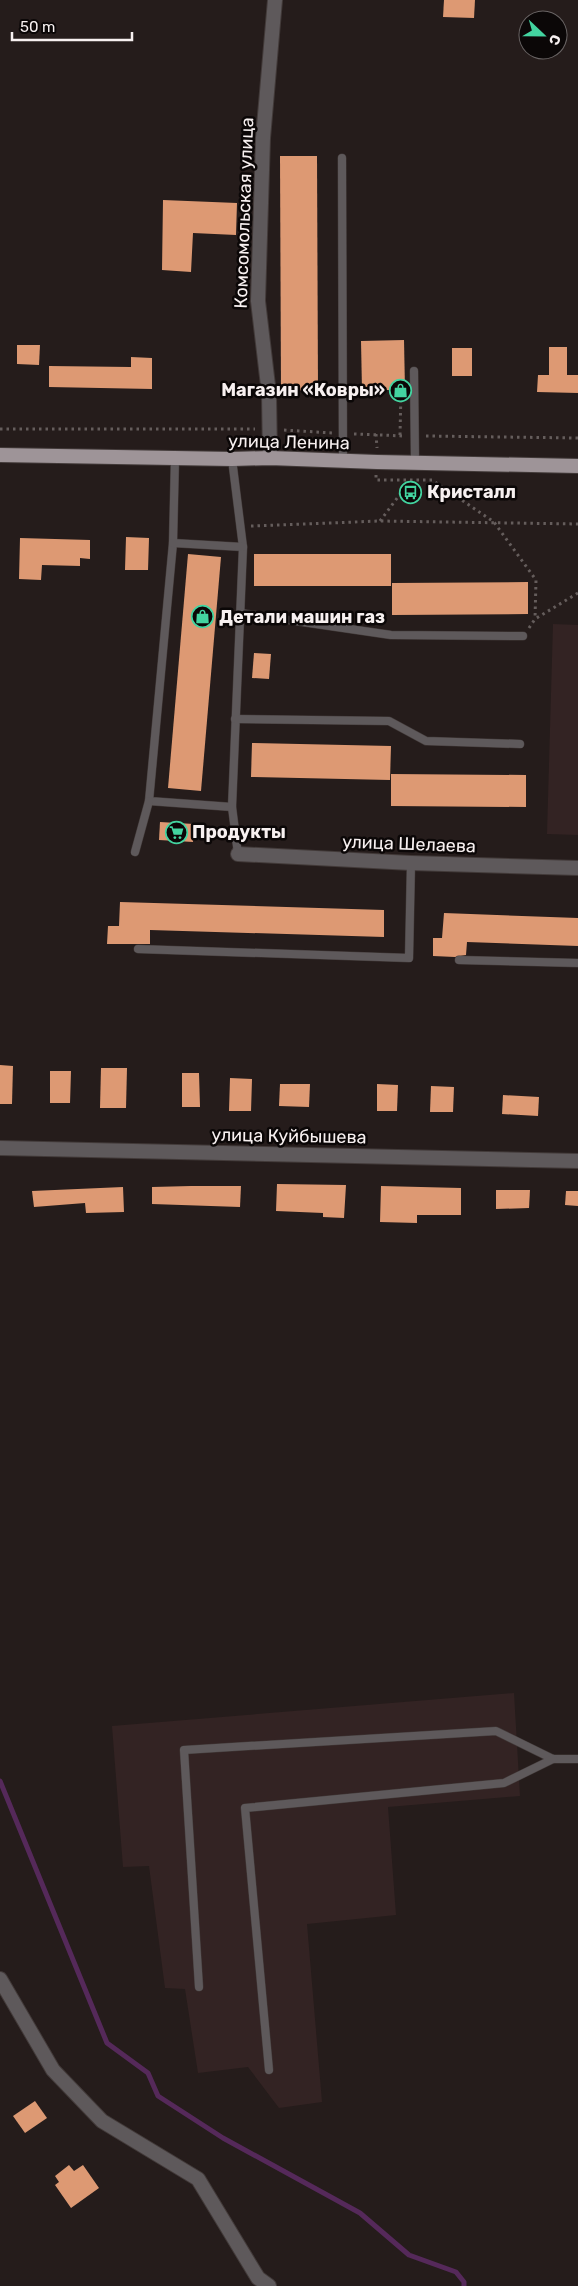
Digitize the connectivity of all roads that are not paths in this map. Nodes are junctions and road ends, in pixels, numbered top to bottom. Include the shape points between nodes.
1 (275, 0) edge
2 (342, 158) dead end
3 (414, 371) dead end
4 (0, 455) edge
5 (175, 458) junction
6 (270, 458) junction
7 (232, 459) junction
8 (343, 461) junction
9 (415, 463) junction
10 (578, 466) edge
11 (173, 543) junction
12 (242, 547) junction
13 (240, 613) junction
14 (523, 636) road end
15 (235, 719) junction
16 (520, 744) dead end
17 (149, 801) junction
18 (232, 807) junction
19 (135, 852) dead end
20 (238, 854) joint
21 (412, 863) junction
22 (578, 868) edge
23 (138, 949) dead end
24 (459, 960) dead end
25 (578, 963) edge
26 (0, 1148) edge
27 (578, 1161) edge
28 (553, 1759) junction
29 (578, 1759) edge
30 (0, 1979) edge
31 (199, 1987) dead end
32 (269, 2070) dead end
33 (269, 2286) edge

1 - 6 street, Комсомольская улица via 263,138 258,301 269,394
2 - 8 lane
3 - 9 lane
4 - 5 main road, улица Ленина
5 - 7 main road, улица Ленина
5 - 11 lane
6 - 7 main road, улица Ленина
6 - 8 main road, улица Ленина
7 - 12 lane
8 - 9 main road, улица Ленина
9 - 10 main road, улица Ленина
11 - 12 lane
11 - 17 lane
12 - 13 lane
13 - 14 lane via 391,635
13 - 15 lane
15 - 16 lane via 389,721 426,741
15 - 18 lane
17 - 18 lane
17 - 19 lane
18 - 20 lane
20 - 21 street, улица Шелаева
21 - 22 street, улица Шелаева
21 - 23 lane via 409,958
24 - 25 lane
26 - 27 street, улица Куйбышева
28 - 29 lane
28 - 31 lane via 496,1731 184,1750
28 - 32 lane via 504,1783 245,1808
30 - 33 street via 53,2070 102,2121 198,2178 258,2278

